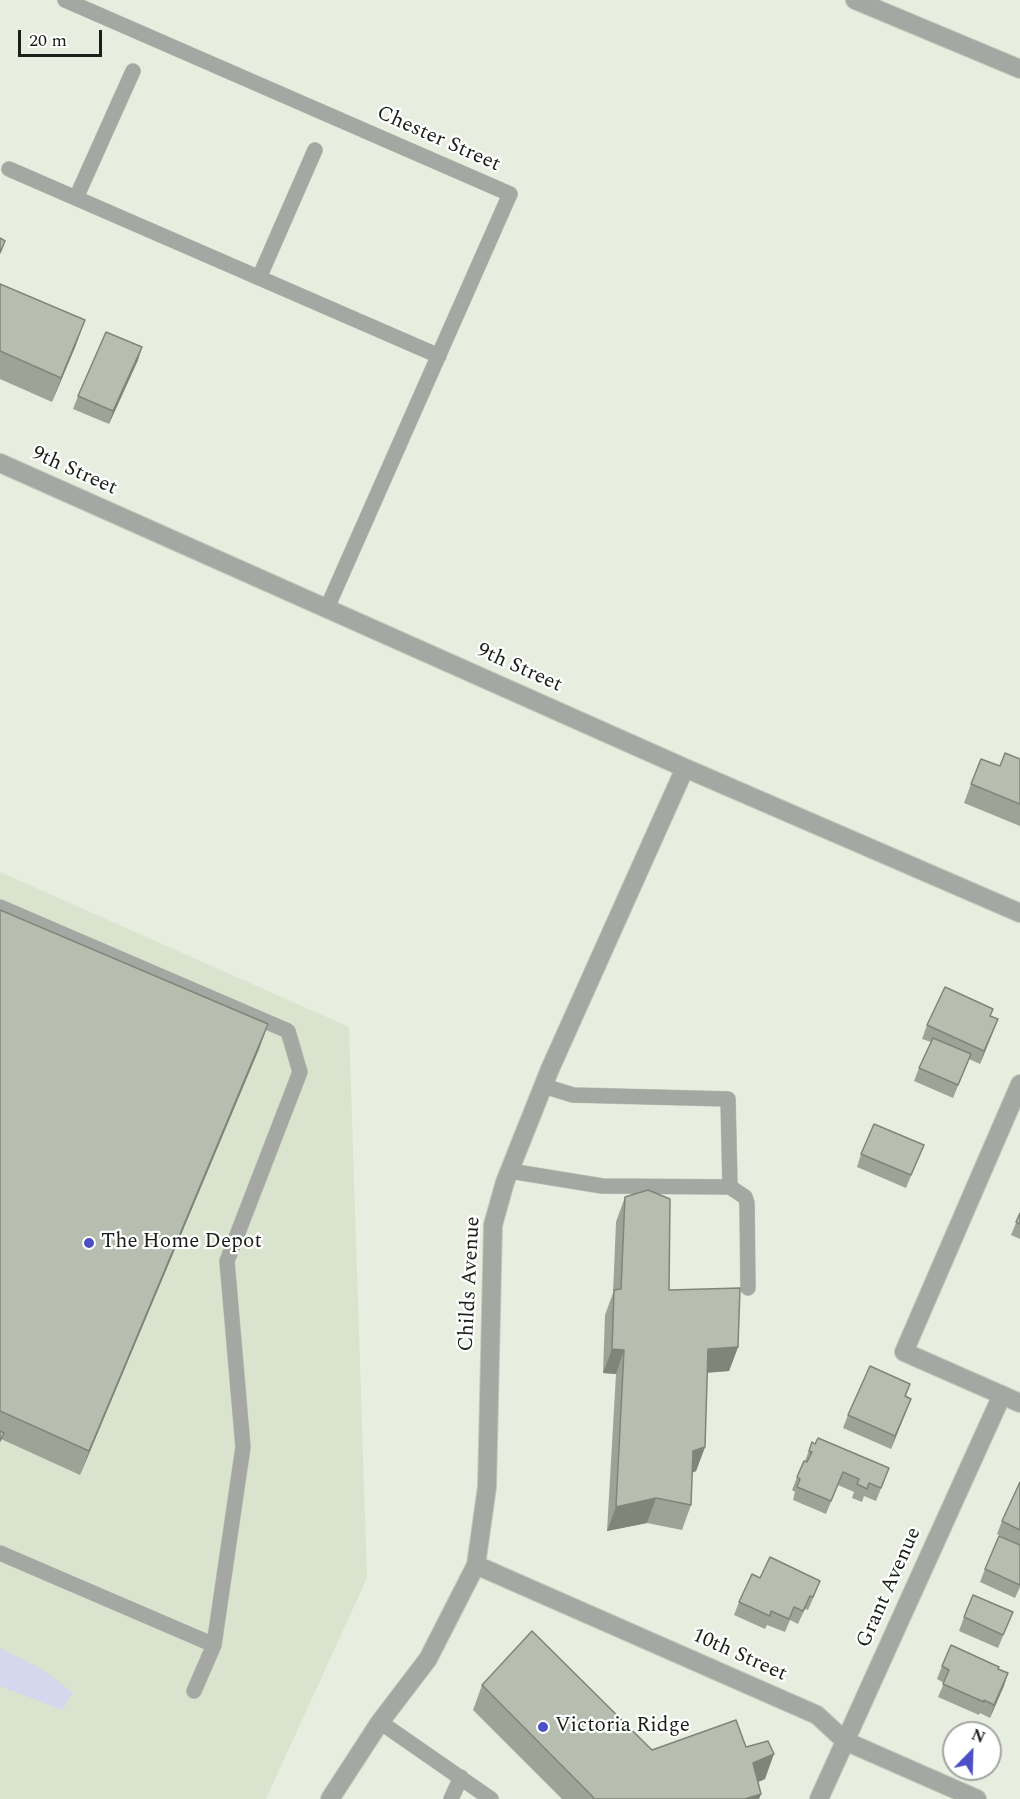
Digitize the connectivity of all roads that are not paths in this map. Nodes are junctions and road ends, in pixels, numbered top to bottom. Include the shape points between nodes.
1 (65, 0) edge
2 (855, 0) edge
3 (1020, 69) edge
4 (134, 71) dead end
5 (315, 150) dead end
6 (9, 169) dead end
7 (76, 198) junction
8 (259, 278) junction
9 (439, 356) junction
10 (0, 463) edge
11 (327, 608) junction
12 (686, 768) junction
13 (0, 907) edge
14 (1020, 913) edge
15 (1020, 1084) edge
16 (544, 1086) junction
17 (510, 1171) junction
18 (730, 1187) junction
19 (748, 1288) dead end
20 (1002, 1395) junction
21 (1020, 1403) edge
22 (0, 1552) edge
23 (476, 1564) junction
24 (214, 1645) junction
25 (194, 1691) dead end
26 (380, 1722) junction
27 (845, 1741) junction
28 (461, 1777) junction
29 (330, 1799) edge
30 (451, 1799) edge
31 (491, 1799) edge
32 (819, 1799) edge
33 (977, 1799) edge

1 - 9 lane, Chester Street via 510,194
2 - 3 street
4 - 7 lane
5 - 8 lane
6 - 7 lane
7 - 8 lane
8 - 9 lane
9 - 11 lane, Chester Street
10 - 11 street, 9th Street
11 - 12 street, 9th Street
12 - 14 street, 9th Street
12 - 16 street, Childs Avenue
13 - 24 lane via 288,1031 300,1072 227,1261 243,1447
15 - 20 street via 904,1352
16 - 17 street, Childs Avenue
16 - 18 lane via 573,1095 728,1099
17 - 18 lane via 602,1186
17 - 23 street, Childs Avenue via 493,1225 487,1487
18 - 19 lane via 747,1203
20 - 21 street
20 - 27 street, Grant Avenue
22 - 24 lane
23 - 26 street, Childs Avenue via 428,1659
23 - 27 street, 10th Street via 818,1715
24 - 25 lane
26 - 28 lane
26 - 29 street, Childs Avenue
27 - 32 street, Grant Avenue
27 - 33 street, 10th Street
28 - 30 lane
28 - 31 lane

